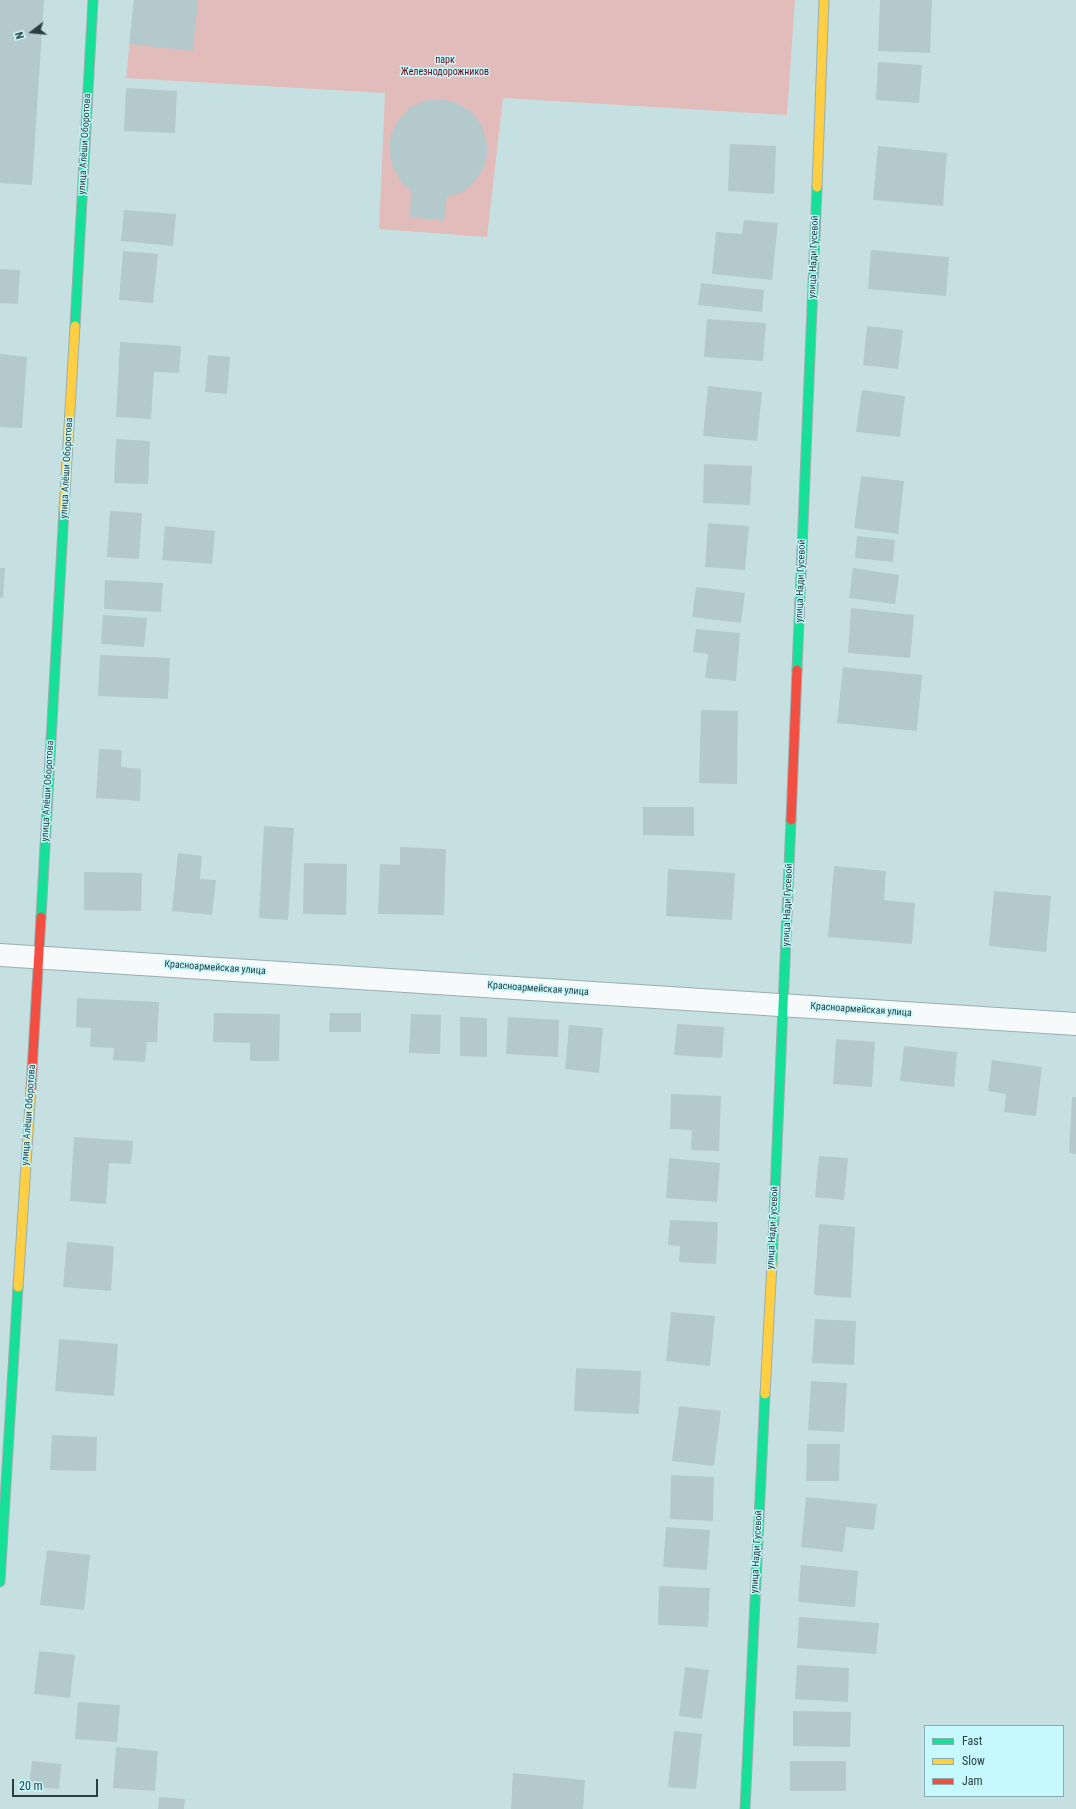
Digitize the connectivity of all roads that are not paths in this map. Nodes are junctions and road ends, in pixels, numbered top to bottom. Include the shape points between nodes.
1 (94, 0) edge
2 (824, 0) edge
3 (0, 955) edge
4 (39, 957) junction
5 (784, 1005) junction
6 (1076, 1024) edge
7 (0, 1582) edge
8 (745, 1809) edge

1 - 4 street, улица Алёши Оборотова
2 - 5 street, улица Нади Гусевой
3 - 4 street, Красноармейская улица
4 - 5 street, Красноармейская улица
4 - 7 street, улица Алёши Оборотова
5 - 6 street, Красноармейская улица
5 - 8 street, улица Нади Гусевой

